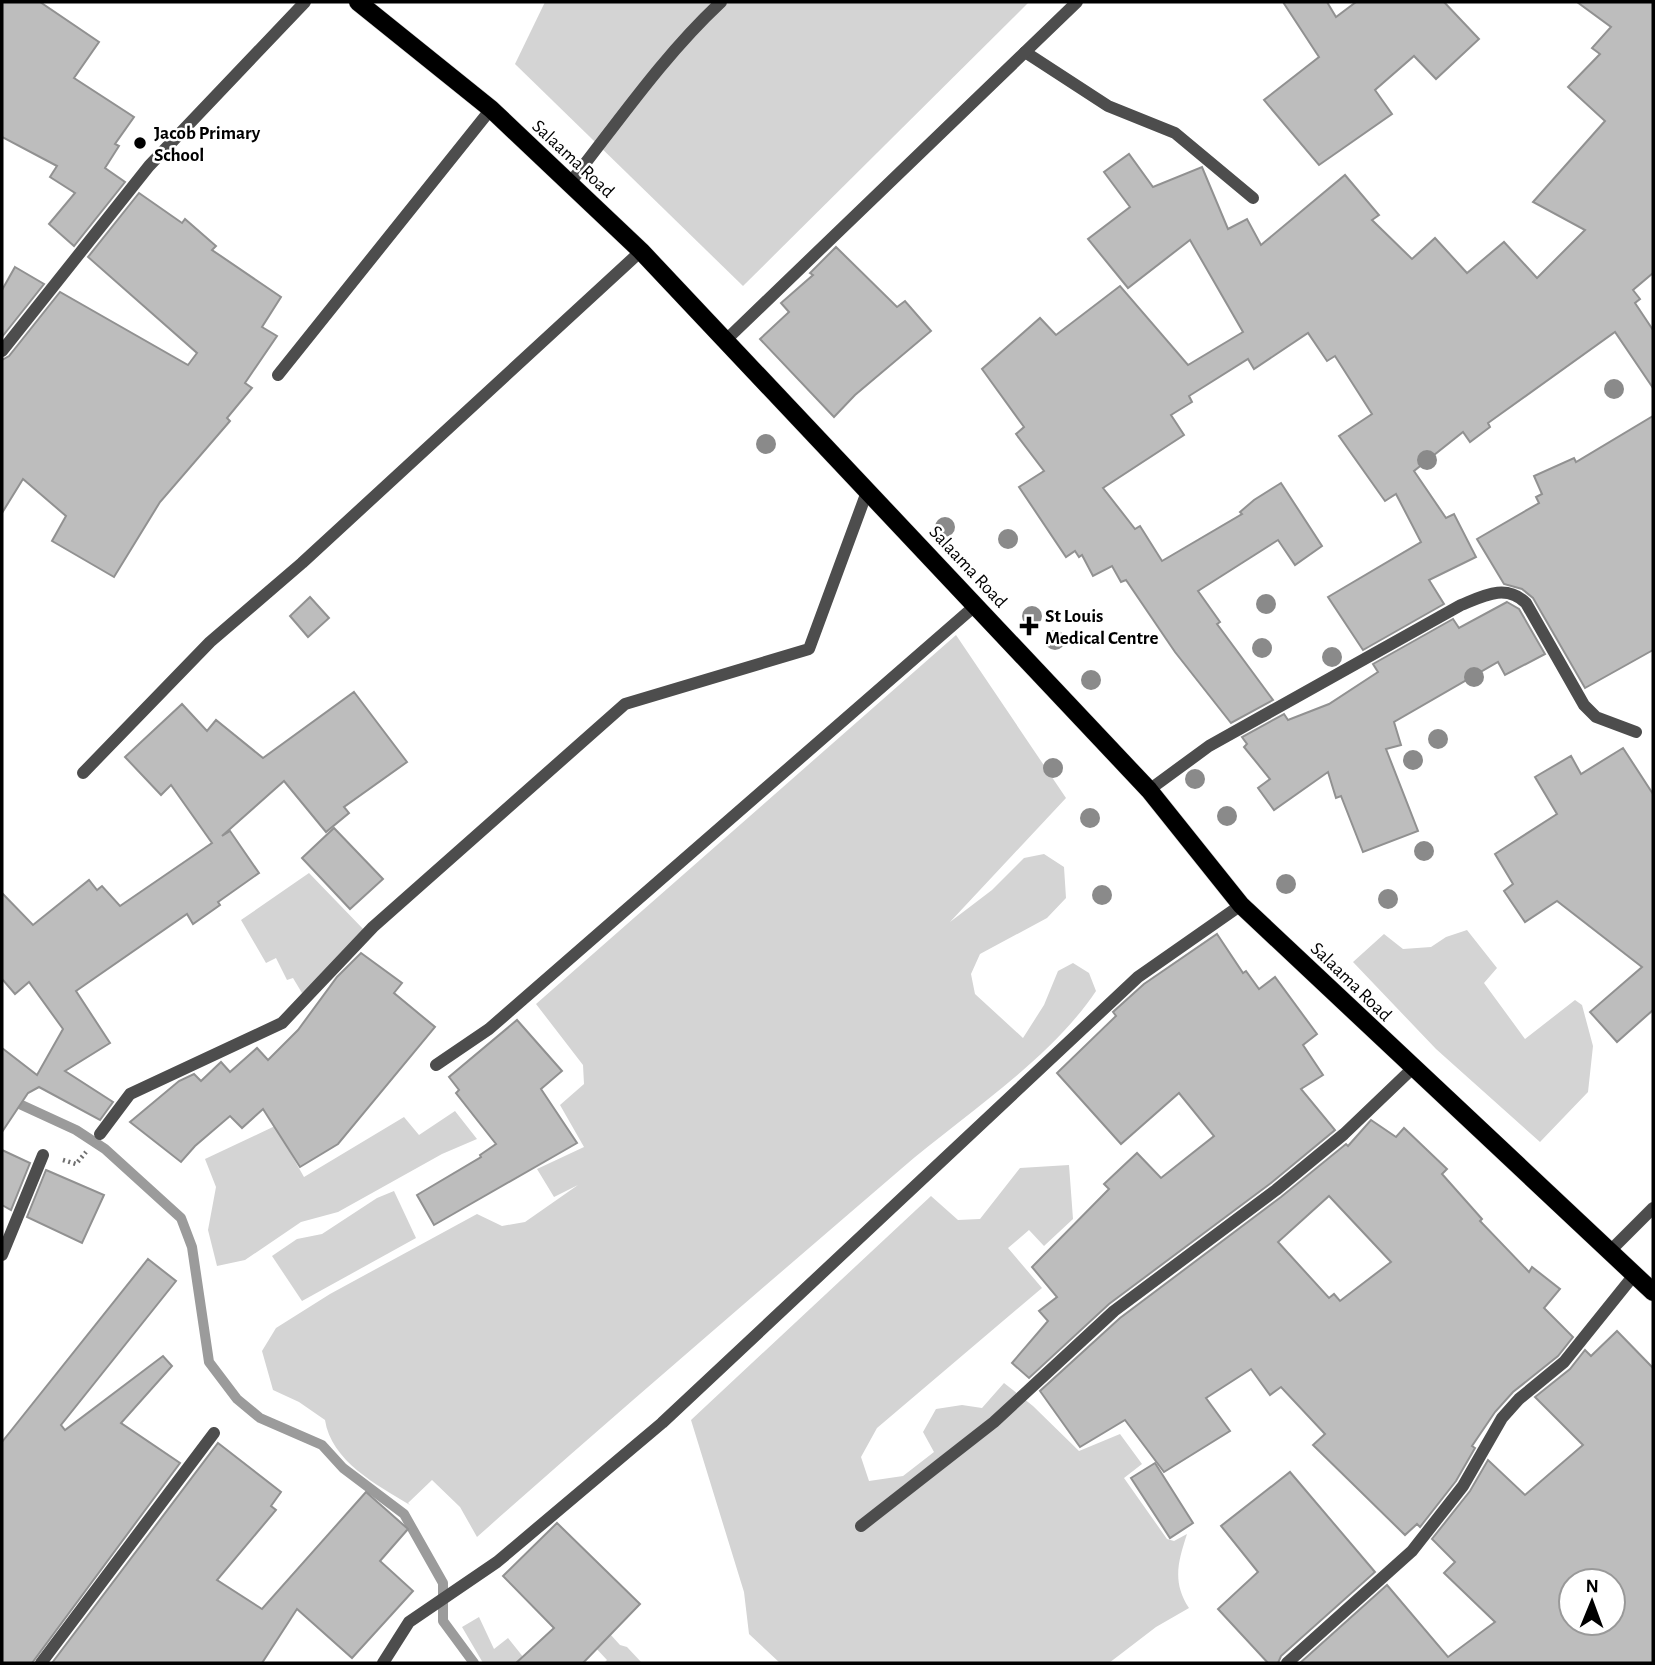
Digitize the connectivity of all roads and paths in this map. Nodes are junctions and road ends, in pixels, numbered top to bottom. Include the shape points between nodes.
1 (305, 2) edge
2 (358, 2) edge
3 (721, 2) edge
4 (1077, 2) edge
5 (1025, 52) junction
6 (491, 109) junction
7 (570, 183) junction
8 (1253, 198) dead end
9 (641, 251) junction
10 (727, 339) junction
11 (2, 351) edge
12 (278, 375) dead end
13 (868, 489) junction
14 (976, 605) junction
15 (1636, 732) dead end
16 (83, 773) dead end
17 (1149, 790) junction
18 (1241, 905) junction
19 (436, 1065) dead end
20 (1413, 1068) junction
21 (100, 1134) dead end
22 (43, 1154) dead end
23 (1653, 1208) edge
24 (1608, 1253) junction
25 (2, 1255) edge
26 (1633, 1275) junction
27 (1653, 1292) edge
28 (214, 1433) dead end
29 (861, 1526) dead end
30 (41, 1663) edge
31 (383, 1663) edge
32 (1287, 1663) edge

1 - 11 street via 149,166
2 - 6 main road, Salaama Road
3 - 7 street via 679,45
4 - 5 street
5 - 8 street via 1108,106 1175,133
5 - 10 street
6 - 7 main road, Salaama Road
6 - 12 street
7 - 9 main road, Salaama Road
9 - 10 main road, Salaama Road
9 - 16 street via 210,642
10 - 13 main road, Salaama Road
13 - 14 main road, Salaama Road
13 - 21 street via 809,649 625,704 373,927 282,1023 130,1094
14 - 17 main road, Salaama Road
14 - 19 street via 489,1029
15 - 17 street via 1596,717 1563,671 1526,603 1513,593 1493,592 1266,712
17 - 18 main road, Salaama Road
18 - 20 main road, Salaama Road
18 - 31 street via 1138,977 662,1423 497,1562 410,1622
20 - 24 main road, Salaama Road
20 - 29 street via 1334,1142 1114,1311 994,1422
22 - 25 street
23 - 24 street
24 - 26 main road, Salaama Road
26 - 27 main road, Salaama Road
26 - 32 street via 1564,1362 1502,1418 1457,1496 1412,1551
28 - 30 street

